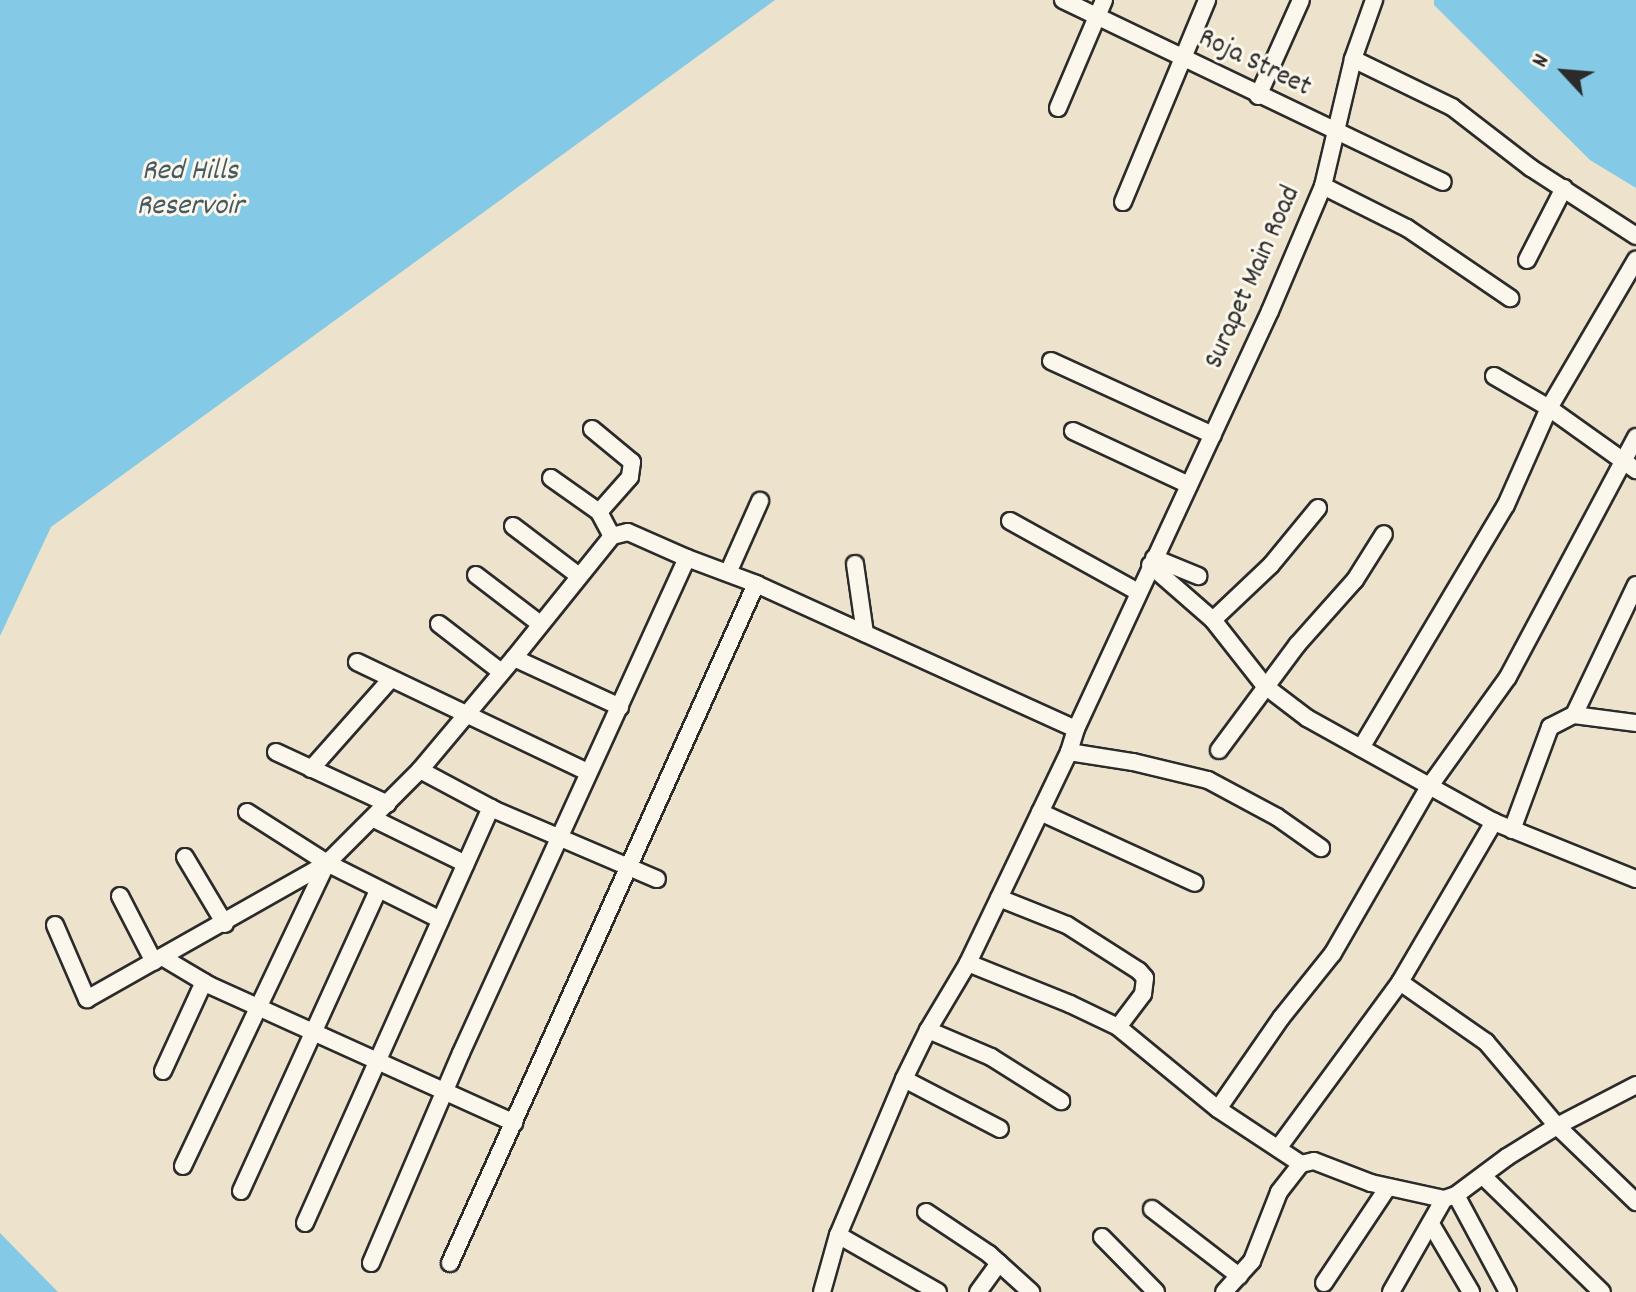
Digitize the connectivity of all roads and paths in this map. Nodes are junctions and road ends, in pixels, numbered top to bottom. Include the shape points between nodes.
1 (1063, 0) edge
2 (1104, 0) edge
3 (1207, 0) edge
4 (1301, 0) edge
5 (1374, 0) edge
6 (1096, 16) junction
7 (1181, 57) junction
8 (1353, 59) junction
9 (1258, 96) junction
10 (1058, 108) dead end
11 (1336, 132) junction
12 (1443, 182) dead end
13 (1323, 186) junction
14 (1564, 188) junction
15 (1123, 202) dead end
16 (1636, 236) edge
17 (1527, 260) dead end
18 (1636, 260) edge
19 (1510, 298) dead end
20 (1051, 361) dead end
21 (1494, 376) dead end
22 (1549, 408) junction
23 (592, 429) dead end
24 (1073, 431) dead end
25 (1213, 435) junction
26 (1636, 437) edge
27 (1630, 466) edge
28 (551, 478) dead end
29 (1189, 485) junction
30 (760, 501) dead end
31 (1318, 508) dead end
32 (599, 512) junction
33 (1010, 521) dead end
34 (513, 526) dead end
35 (1384, 534) dead end
36 (612, 536) junction
37 (687, 558) junction
38 (1152, 562) junction
39 (855, 564) dead end
40 (728, 573) junction
41 (476, 575) dead end
42 (579, 576) junction
43 (1198, 576) dead end
44 (756, 584) junction
45 (1636, 585) edge
46 (1138, 592) junction
47 (1213, 620) junction
48 (439, 624) dead end
49 (540, 624) junction
50 (865, 633) junction
51 (514, 658) junction
52 (357, 662) dead end
53 (501, 672) junction
54 (391, 679) junction
55 (1265, 686) junction
56 (620, 707) junction
57 (464, 714) junction
58 (1574, 715) junction
59 (1636, 723) edge
60 (1076, 729) junction
61 (1361, 748) junction
62 (1219, 750) dead end
63 (276, 752) dead end
64 (1069, 752) junction
65 (311, 769) junction
66 (420, 770) junction
67 (588, 772) junction
68 (1429, 787) junction
69 (388, 804) junction
70 (491, 808) junction
71 (247, 812) dead end
72 (1040, 812) junction
73 (374, 819) junction
74 (1494, 822) junction
75 (1512, 830) junction
76 (558, 838) junction
77 (1321, 848) dead end
78 (185, 857) dead end
79 (327, 863) junction
80 (466, 864) junction
81 (627, 867) junction
82 (657, 879) dead end
83 (1636, 879) edge
84 (1195, 883) dead end
85 (378, 891) junction
86 (120, 896) dead end
87 (999, 898) junction
88 (441, 920) junction
89 (225, 924) junction
90 (55, 925) dead end
91 (158, 959) junction
92 (968, 963) junction
93 (204, 982) junction
94 (1400, 982) junction
95 (259, 1007) junction
96 (1118, 1027) junction
97 (928, 1030) junction
98 (314, 1033) junction
99 (380, 1062) junction
100 (163, 1071) dead end
101 (904, 1079) junction
102 (1636, 1085) edge
103 (445, 1093) junction
104 (1061, 1101) dead end
105 (1218, 1109) junction
106 (514, 1123) junction
107 (1557, 1126) junction
108 (1000, 1129) dead end
109 (1279, 1147) junction
110 (1301, 1164) junction
111 (183, 1166) dead end
112 (1483, 1176) junction
113 (1388, 1187) junction
114 (241, 1191) dead end
115 (1450, 1197) junction
116 (1636, 1202) edge
117 (1152, 1209) dead end
118 (926, 1212) dead end
119 (305, 1223) dead end
120 (1431, 1224) junction
121 (838, 1235) junction
122 (1102, 1237) dead end
123 (371, 1263) dead end
124 (450, 1263) dead end
125 (999, 1263) junction
126 (1239, 1276) junction
127 (1324, 1283) dead end
128 (822, 1292) edge
129 (938, 1292) edge
130 (978, 1292) edge
131 (1031, 1292) edge
132 (1156, 1292) edge
133 (1224, 1292) edge
134 (1391, 1292) edge
135 (1471, 1292) edge
136 (1508, 1292) edge
137 (1602, 1292) edge

1 - 6 street, Roja Street
2 - 6 street
3 - 7 street
4 - 9 street
5 - 8 street, Surapet Main Road
6 - 7 street, Roja Street
6 - 10 street
7 - 9 street, Roja Street
7 - 15 street
8 - 11 street, Surapet Main Road
8 - 14 street via 1452,107
9 - 11 street, Roja Street
11 - 12 street, Roja Street
11 - 13 street, Surapet Main Road
13 - 19 street via 1407,228
13 - 25 street, Surapet Main Road
14 - 16 street
14 - 17 street
18 - 22 street
20 - 25 street
21 - 22 street
22 - 27 street
22 - 61 street via 1506,505
23 - 32 street via 632,462 630,477
24 - 29 street
25 - 29 street, Surapet Main Road
26 - 27 street
27 - 68 street via 1508,677
28 - 32 street
29 - 38 street, Surapet Main Road
30 - 40 street
31 - 47 street via 1271,565
32 - 36 street
33 - 46 street
34 - 42 street
35 - 55 street via 1355,580
36 - 37 street via 628,532
36 - 42 street
37 - 40 street
37 - 56 street
38 - 43 street
38 - 46 street, Surapet Main Road
38 - 47 street
39 - 50 street
40 - 44 street
41 - 49 street
42 - 49 street
44 - 50 street
44 - 81 street
45 - 58 street
46 - 60 street, Surapet Main Road
47 - 55 street
48 - 53 street
49 - 51 street
50 - 60 street
51 - 53 street
51 - 56 street
52 - 54 street
53 - 57 street
54 - 57 street
54 - 65 street
55 - 61 street via 1307,718
55 - 62 street
56 - 67 street
57 - 66 street
57 - 67 street
58 - 59 street
58 - 75 street via 1550,727
60 - 64 street, Surapet Main Road
61 - 68 street
63 - 65 street
64 - 72 street, Surapet Main Road
64 - 77 street via 1208,780
65 - 69 street
66 - 69 street
66 - 70 street
67 - 76 street
68 - 74 street
68 - 105 street via 1333,953
69 - 73 street
70 - 76 street
70 - 80 street
71 - 79 street
72 - 84 street
72 - 87 street, Surapet Main Road
73 - 79 street
73 - 80 street
74 - 75 street
74 - 94 street
75 - 83 street
76 - 81 street
76 - 103 street
78 - 89 street
79 - 85 street
79 - 89 street
79 - 95 street
80 - 88 street
81 - 82 street
81 - 106 street
85 - 88 street
85 - 98 street
86 - 91 street
87 - 92 street, Surapet Main Road
87 - 96 street via 1096,941 1139,971 1144,990
88 - 99 street
89 - 91 street
90 - 91 street via 87,999
91 - 93 street
92 - 96 street
92 - 97 street, Surapet Main Road
93 - 95 street
93 - 100 street
94 - 107 street via 1486,1042
94 - 109 street
95 - 98 street
95 - 111 street
96 - 105 street
97 - 101 street, Surapet Main Road
97 - 104 street via 991,1057
98 - 99 street
98 - 114 street
99 - 103 street
99 - 119 street
101 - 108 street
101 - 121 street, Surapet Main Road
102 - 107 street
103 - 106 street
103 - 123 street
105 - 109 street
106 - 124 street
107 - 112 street
107 - 116 street
109 - 110 street
110 - 113 street via 1314,1161
110 - 126 street via 1279,1192 1252,1261
112 - 115 street
112 - 137 street
113 - 115 street
113 - 127 street
115 - 120 street
115 - 136 street
117 - 126 street
118 - 125 street
120 - 134 street
120 - 135 street
121 - 128 street, Surapet Main Road
121 - 129 street
122 - 132 street
125 - 130 street
125 - 131 street
126 - 133 street

